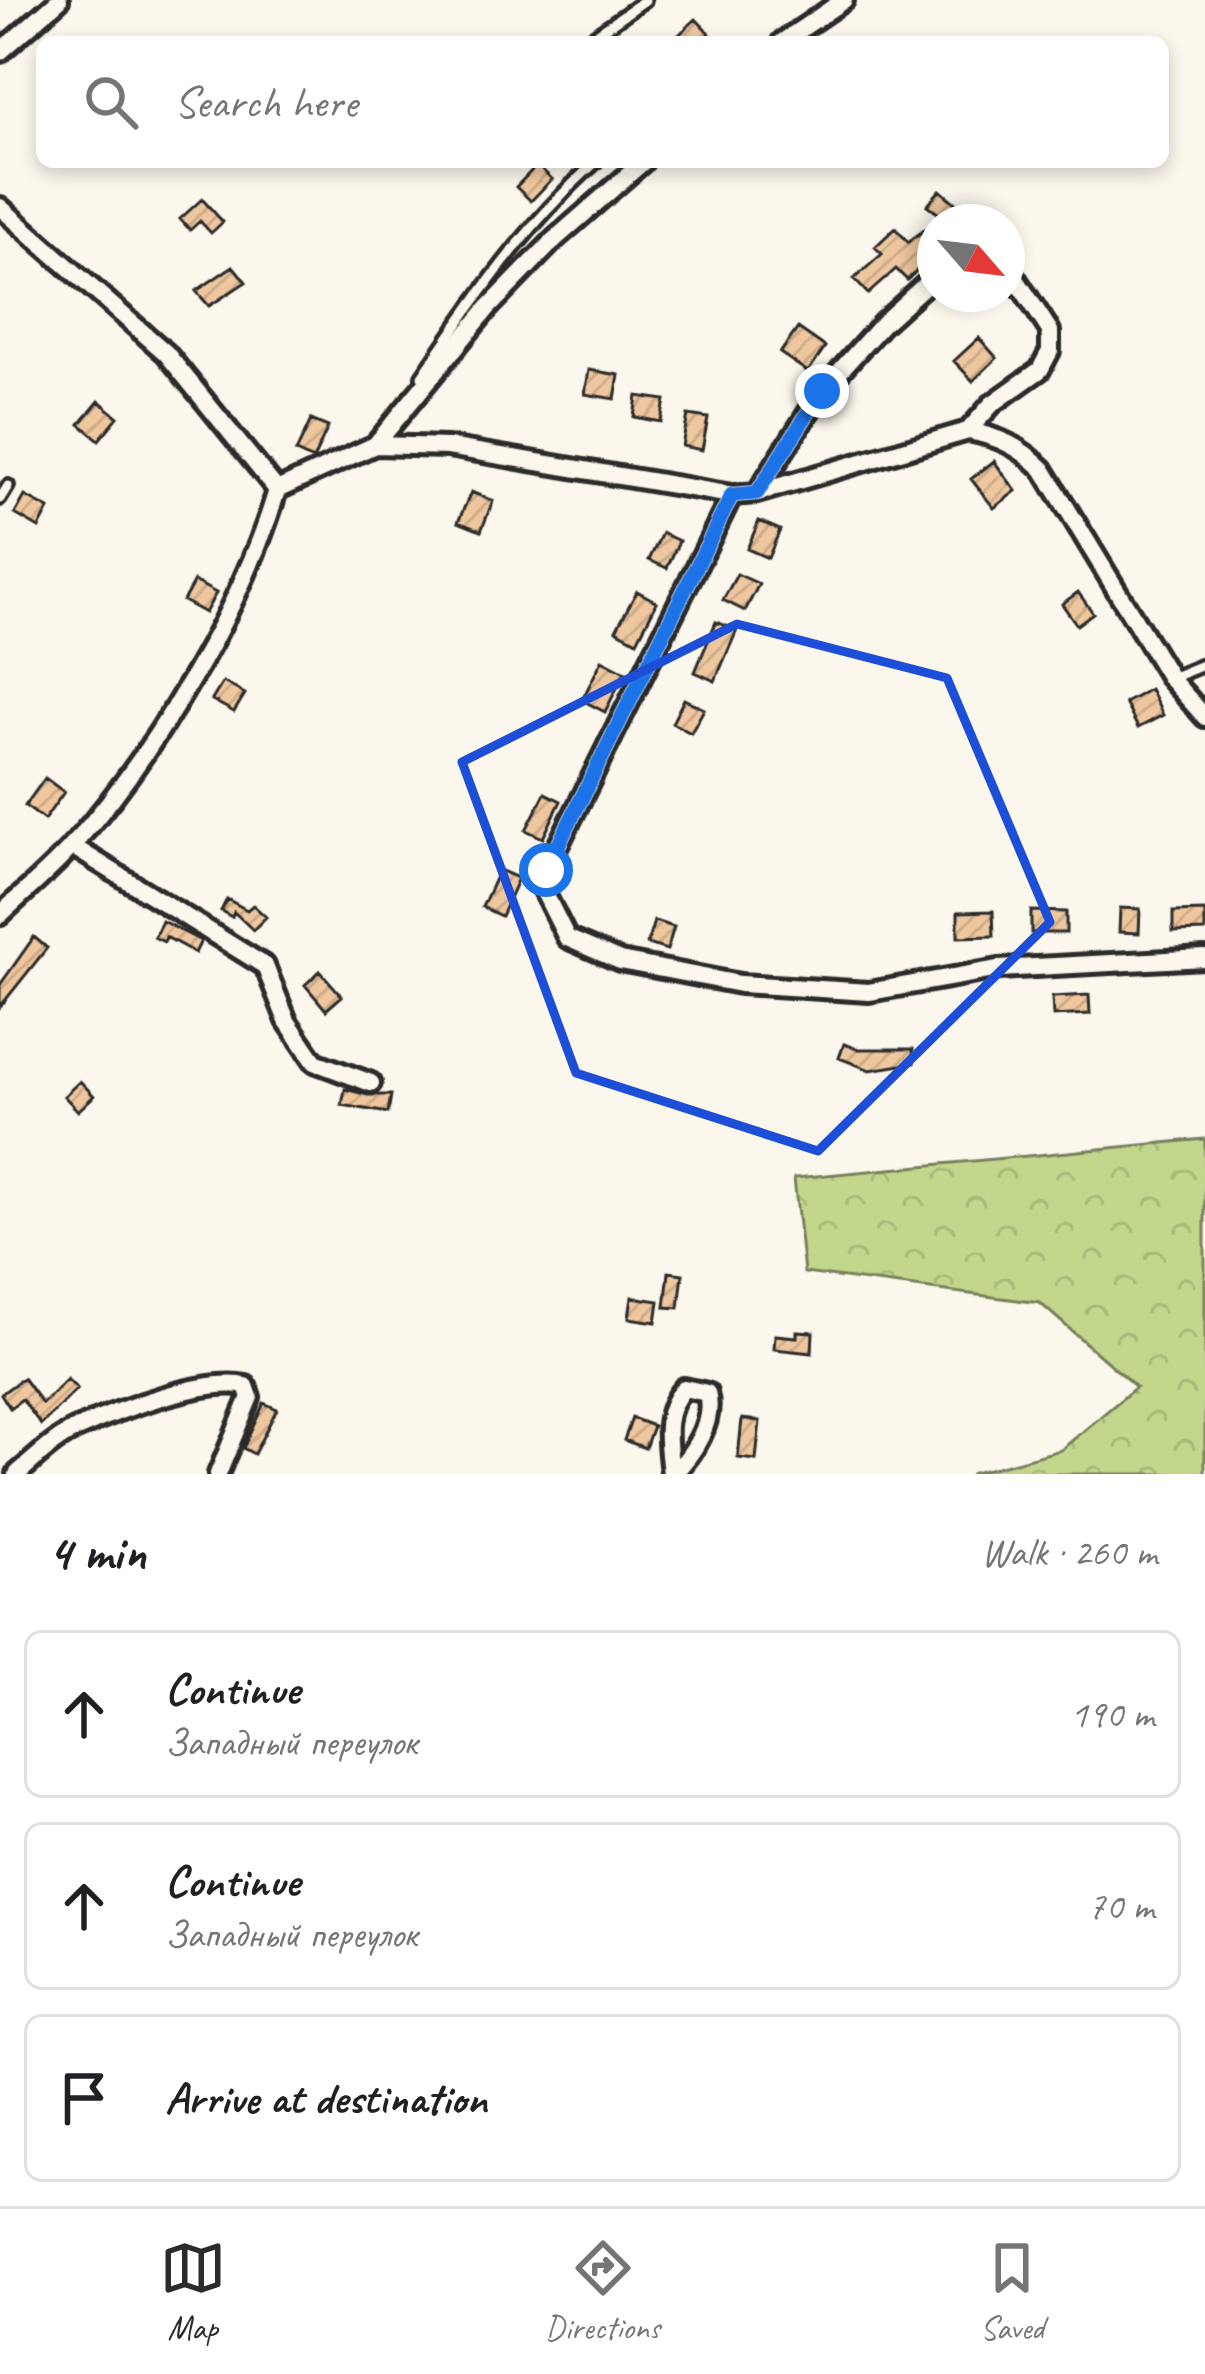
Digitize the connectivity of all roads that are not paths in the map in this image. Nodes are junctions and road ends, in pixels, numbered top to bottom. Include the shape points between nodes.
1 (59, 0) edge
2 (645, 0) edge
3 (844, 0) edge
4 (602, 36) edge
5 (791, 36) edge
6 (0, 52) edge
7 (590, 168) edge
8 (636, 168) edge
9 (0, 207) edge
10 (917, 292) edge
11 (1025, 293) edge
12 (403, 412) junction
13 (968, 430) junction
14 (375, 445) junction
15 (8, 486) dead end
16 (277, 490) junction
17 (757, 493) junction
18 (732, 495) junction
19 (0, 499) edge
20 (1205, 664) edge
21 (1170, 678) junction
22 (1205, 717) edge
23 (72, 846) junction
24 (0, 915) edge
25 (1205, 958) edge
26 (370, 1083) dead end
27 (17, 1474) edge
28 (218, 1474) edge
29 (672, 1474) edge

1 - 6 street
2 - 4 lane
3 - 5 street
7 - 12 lane via 466,308
8 - 12 street via 488,308
9 - 16 street via 166,353
10 - 17 street via 822,391
11 - 13 street via 1050,331 1051,351 1040,370
12 - 14 street
13 - 17 street
13 - 21 street via 997,436 1043,469
14 - 16 street
14 - 18 street via 448,447
15 - 19 lane
16 - 23 street via 234,602 153,738
17 - 18 street
18 - 25 street via 546,870 543,890 567,938 620,961 740,984 868,992 999,969
20 - 21 lane
21 - 22 street
23 - 24 street
23 - 26 street via 265,966 287,1022 315,1062
27 - 28 street via 75,1429 231,1382 246,1386 250,1397
29 - 29 street via 711,1406 695,1388 673,1400 666,1428

